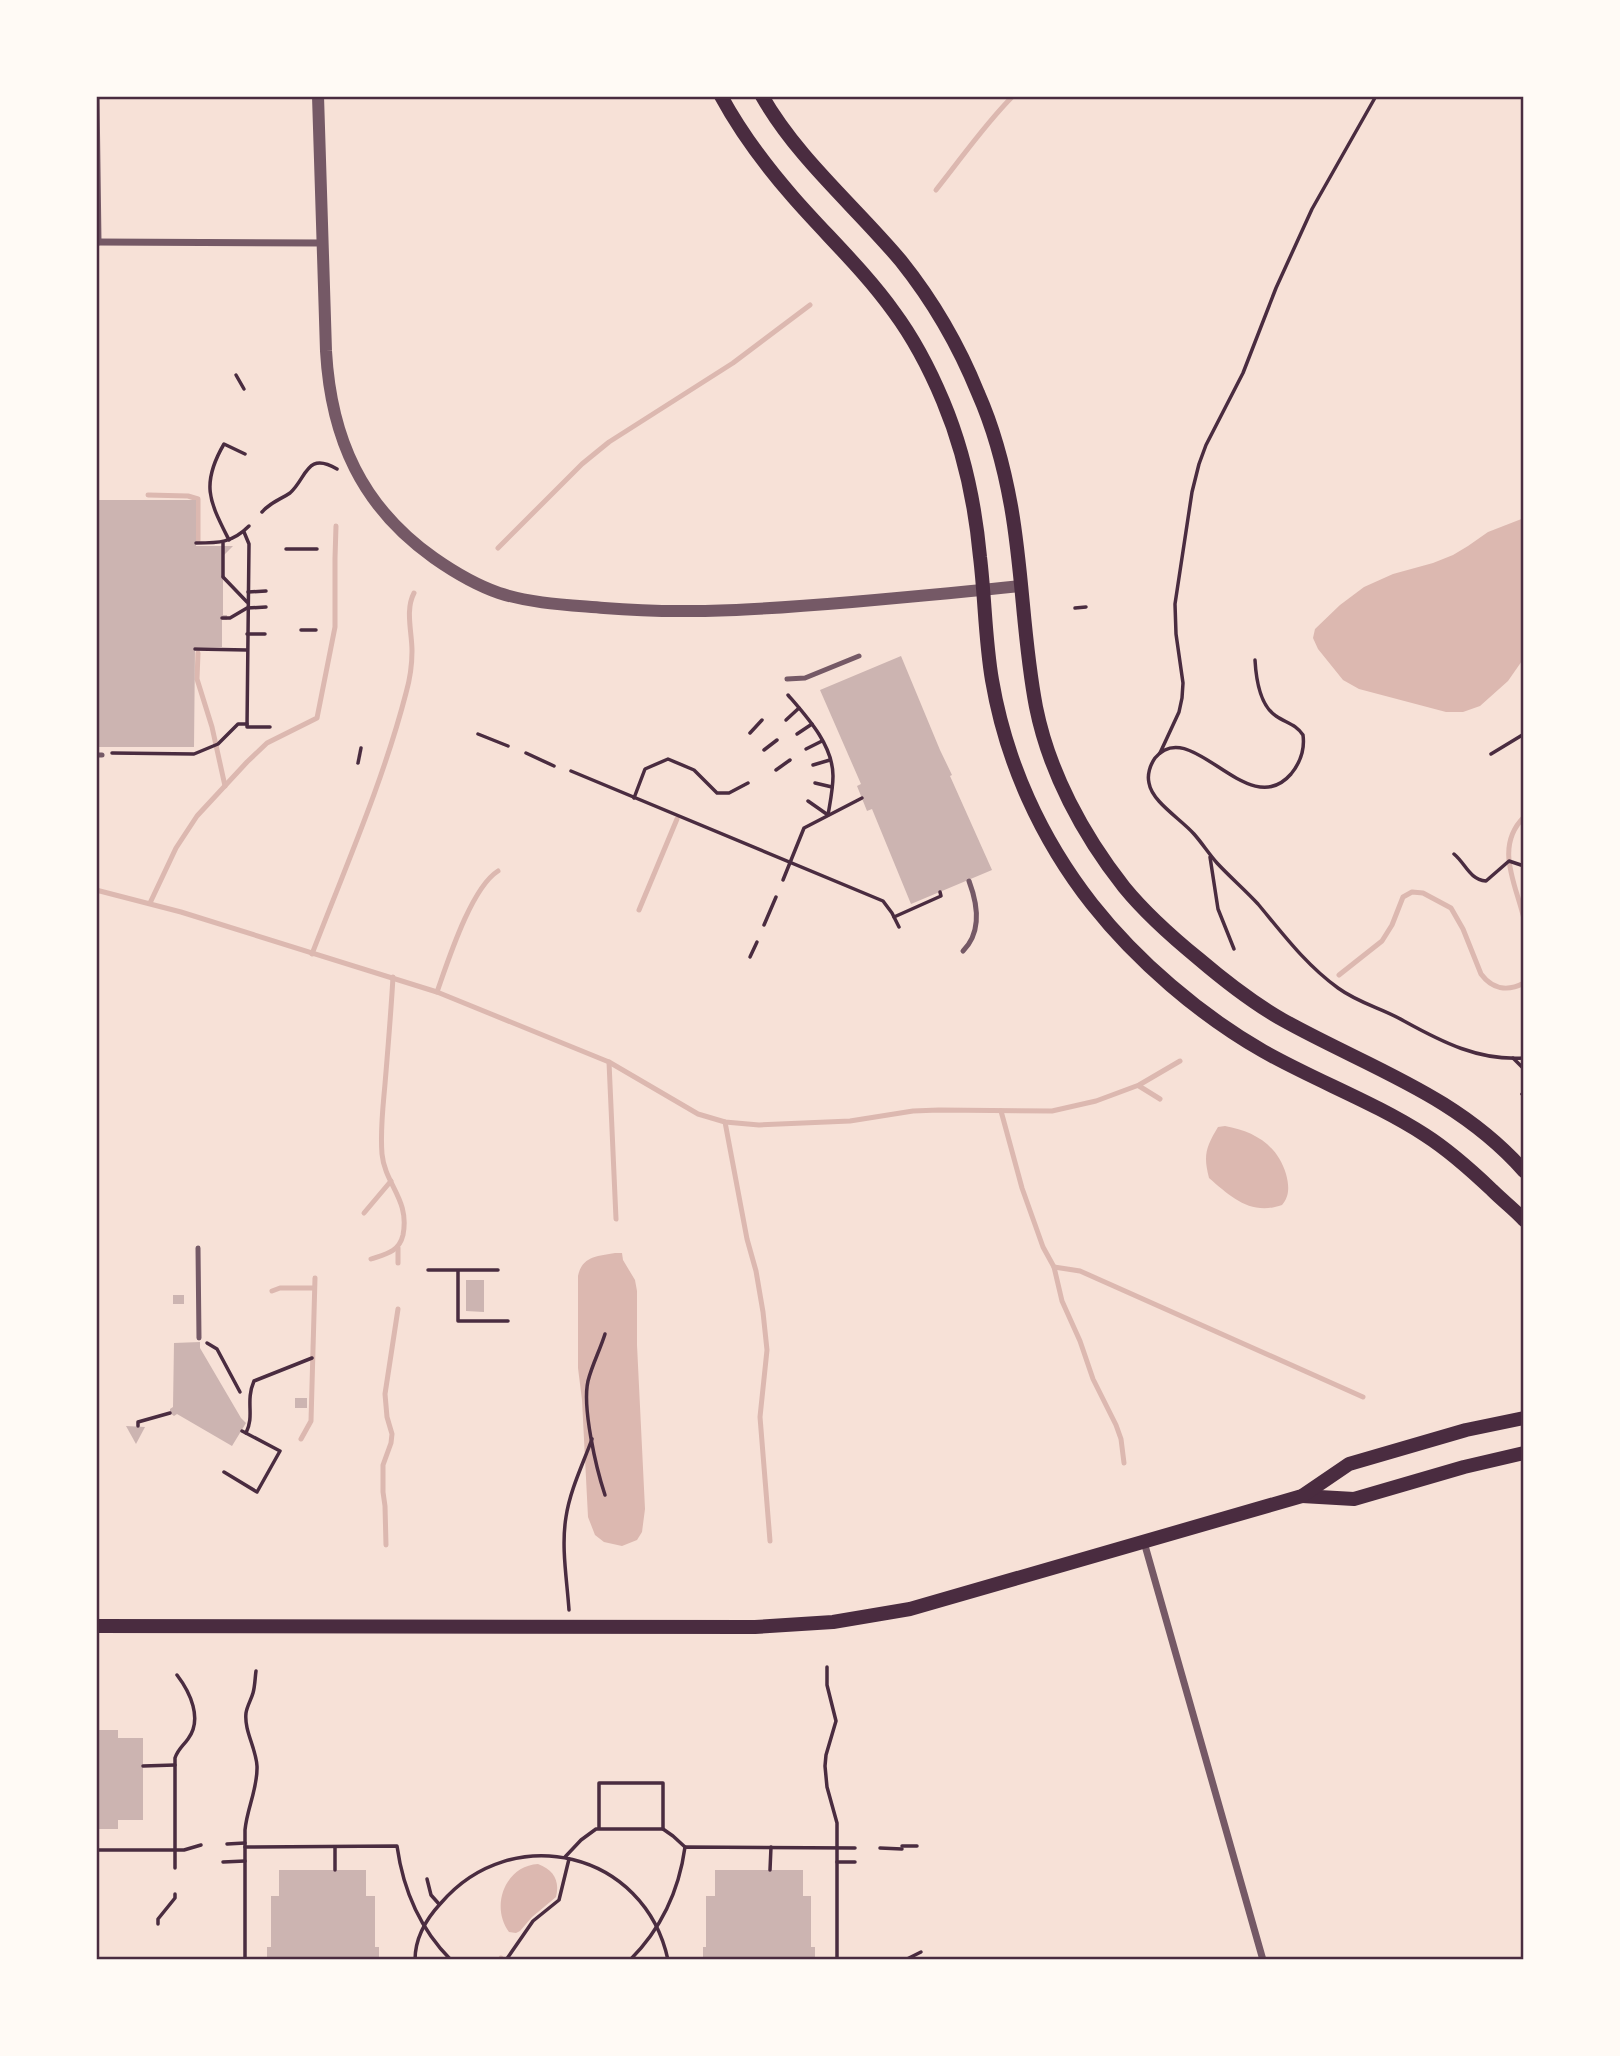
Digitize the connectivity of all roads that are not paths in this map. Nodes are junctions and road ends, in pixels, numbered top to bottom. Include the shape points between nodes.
1 (96, 96) edge
2 (318, 96) edge
3 (721, 96) edge
4 (762, 96) edge
5 (97, 242) edge
6 (322, 243) junction
7 (1020, 586) junction
8 (983, 590) junction
9 (859, 656) dead end
10 (787, 679) dead end
11 (969, 881) dead end
12 (963, 951) dead end
13 (1524, 1171) edge
14 (1524, 1220) edge
15 (198, 1248) dead end
16 (199, 1338) road end
17 (1524, 1418) edge
18 (1524, 1453) edge
19 (1302, 1496) junction
20 (1144, 1542) junction
21 (96, 1626) edge
22 (1263, 1960) edge

1 - 5 street
2 - 6 street
3 - 8 main road via 758,154 869,281 918,350 944,405 967,474
4 - 7 main road via 802,153 908,271 954,340 1000,456 1012,509
5 - 6 street
6 - 8 street via 328,385 349,458 396,527 426,553 473,582 540,602 655,611 775,608
7 - 8 street
7 - 13 main road via 1033,691 1052,760 1086,831 1140,906 1243,995 1286,1022 1438,1099 1492,1139
8 - 14 main road via 992,680 1020,782 1068,871 1111,928 1226,1028 1426,1135
9 - 10 lane via 805,678
11 - 12 lane via 976,922
15 - 16 lane
17 - 19 main road via 1349,1464
18 - 19 main road via 1354,1499
19 - 20 main road
20 - 21 main road via 925,1605 860,1619 787,1626
20 - 22 street

